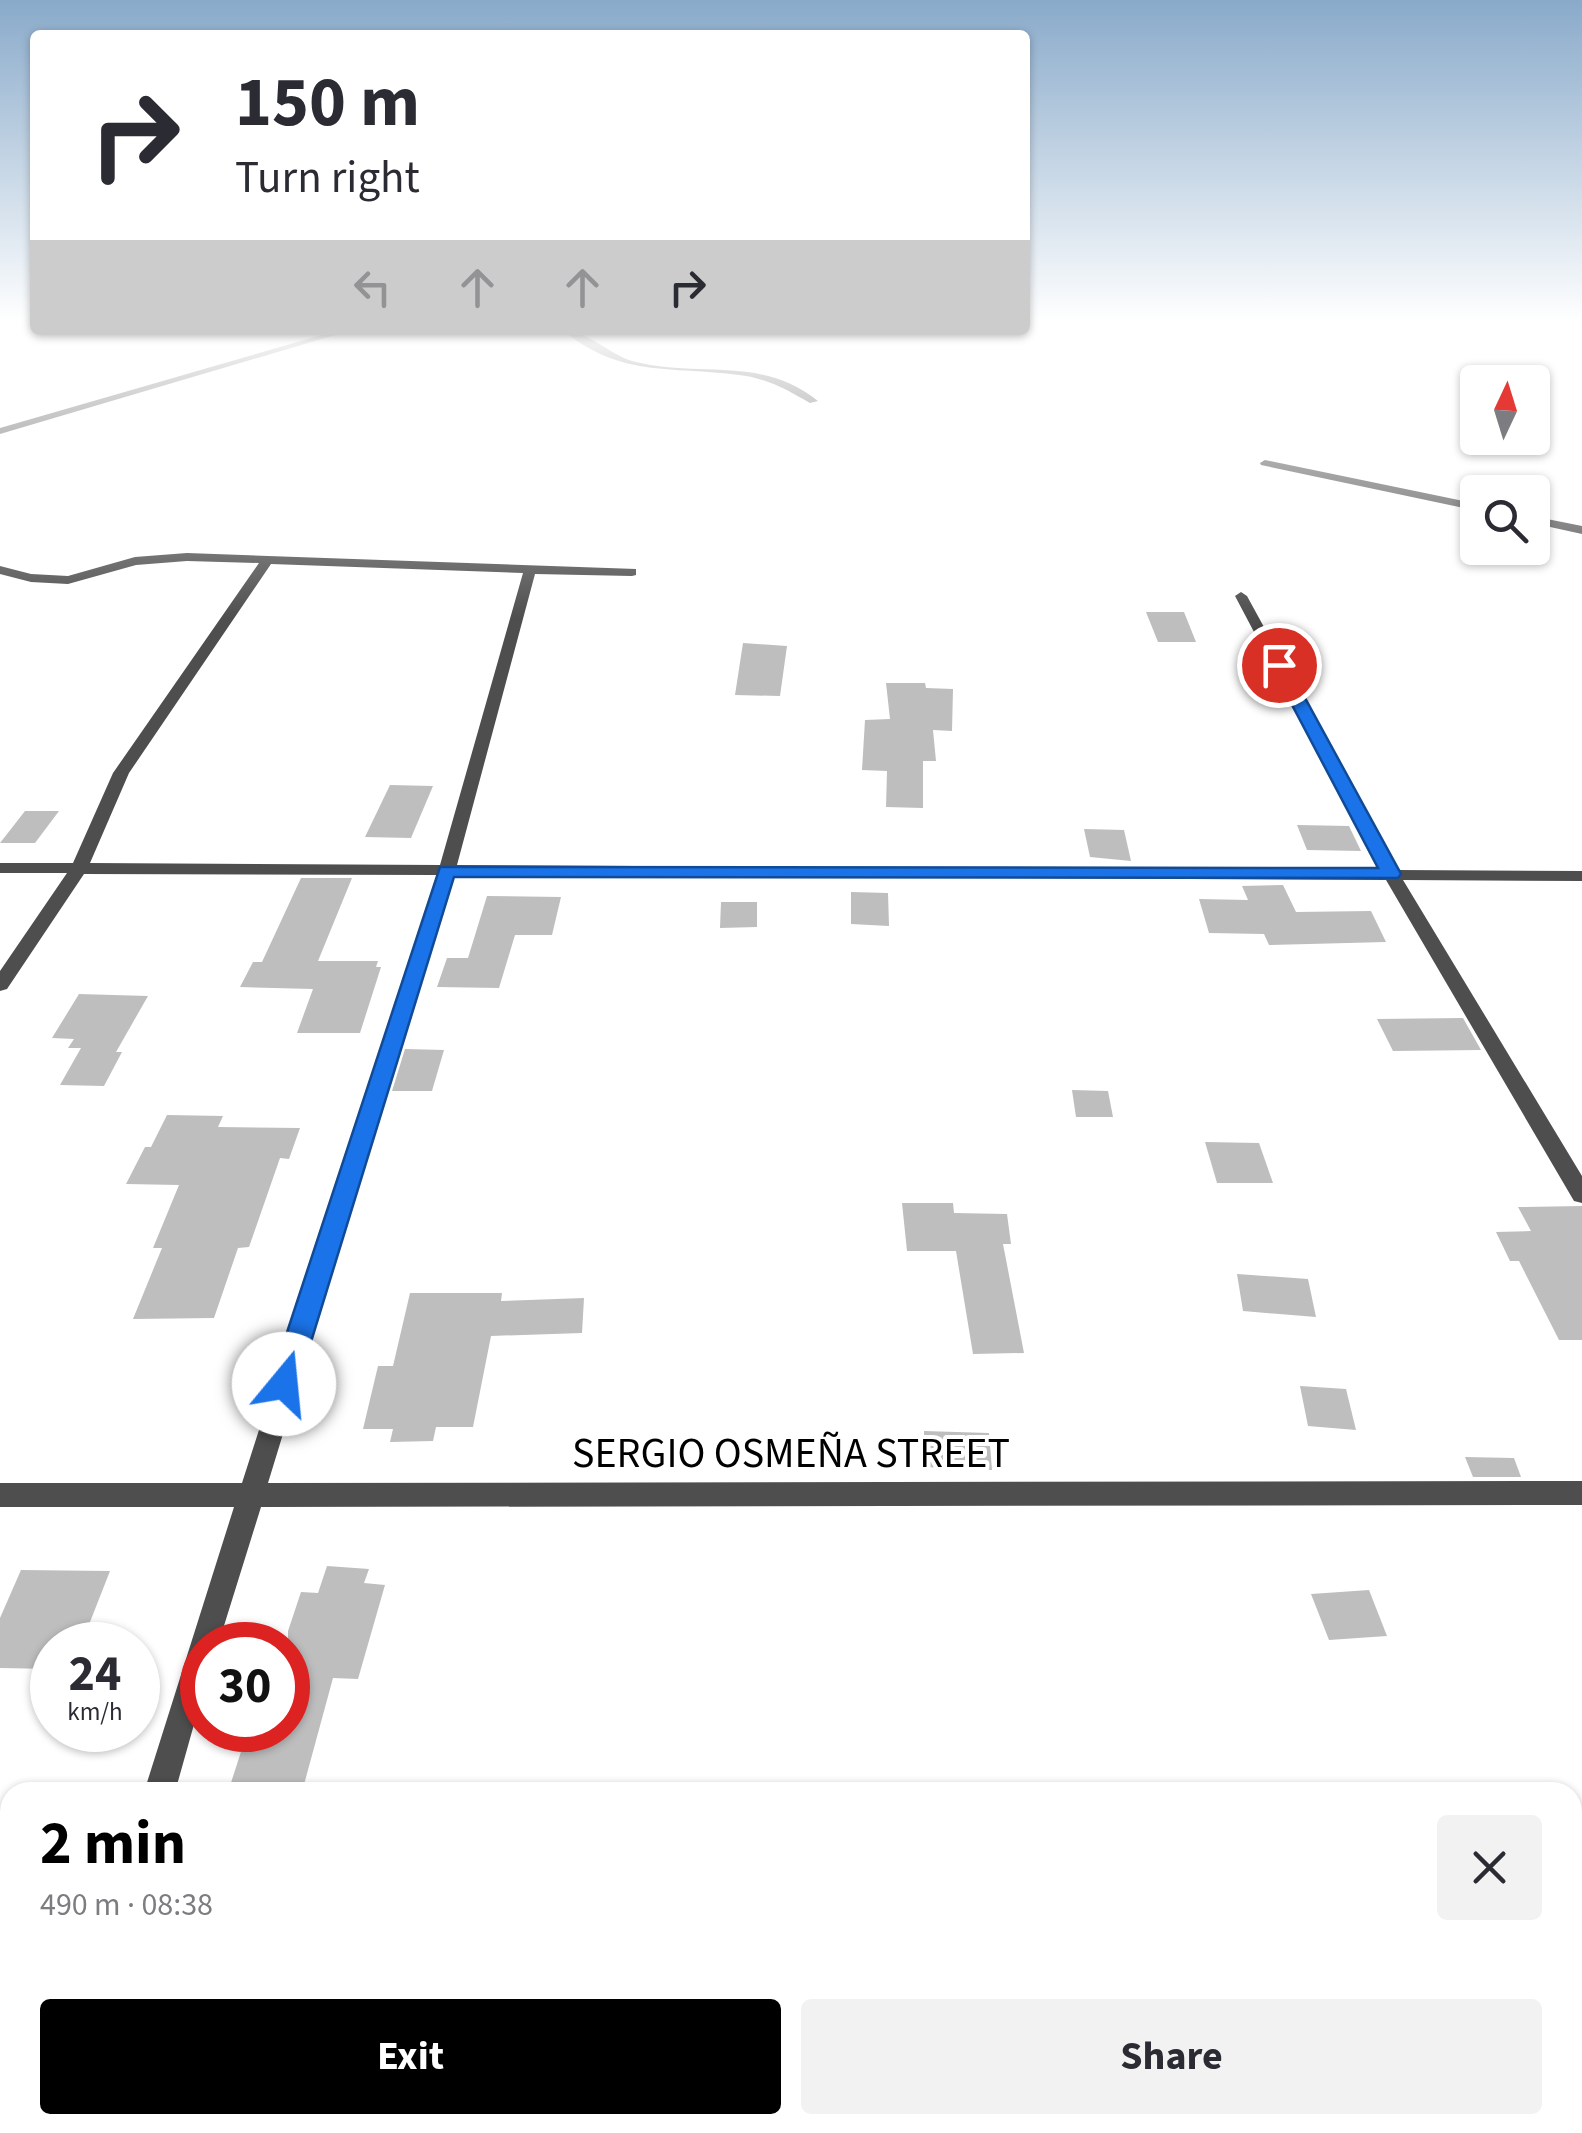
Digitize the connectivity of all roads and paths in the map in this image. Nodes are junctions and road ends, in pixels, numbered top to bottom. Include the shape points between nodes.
1 (36, 420) edge
2 (0, 430) edge
3 (1265, 463) dead end
4 (1460, 504) edge
5 (1550, 524) edge
6 (1582, 530) edge
7 (267, 561) junction
8 (0, 570) edge
9 (530, 570) junction
10 (632, 572) dead end
11 (1241, 596) dead end
12 (0, 868) edge
13 (79, 869) junction
14 (446, 872) junction
15 (1391, 874) junction
16 (1582, 876) edge
17 (0, 985) edge
18 (1582, 1195) edge
19 (1582, 1493) edge
20 (250, 1494) junction
21 (0, 1495) edge
22 (211, 1622) edge
23 (180, 1721) edge
24 (161, 1782) edge

1 - 2 street
3 - 4 street
5 - 6 street
7 - 8 street via 160,558 68,580
7 - 9 street
7 - 13 street via 121,774
9 - 10 street
9 - 14 street
11 - 15 street
12 - 13 street
13 - 14 street
13 - 17 street
14 - 15 street
14 - 20 street
15 - 16 street
15 - 18 street
19 - 20 street, SERGIO OSMEÑA STREET
20 - 21 street, SERGIO OSMEÑA STREET
20 - 22 street
23 - 24 street

